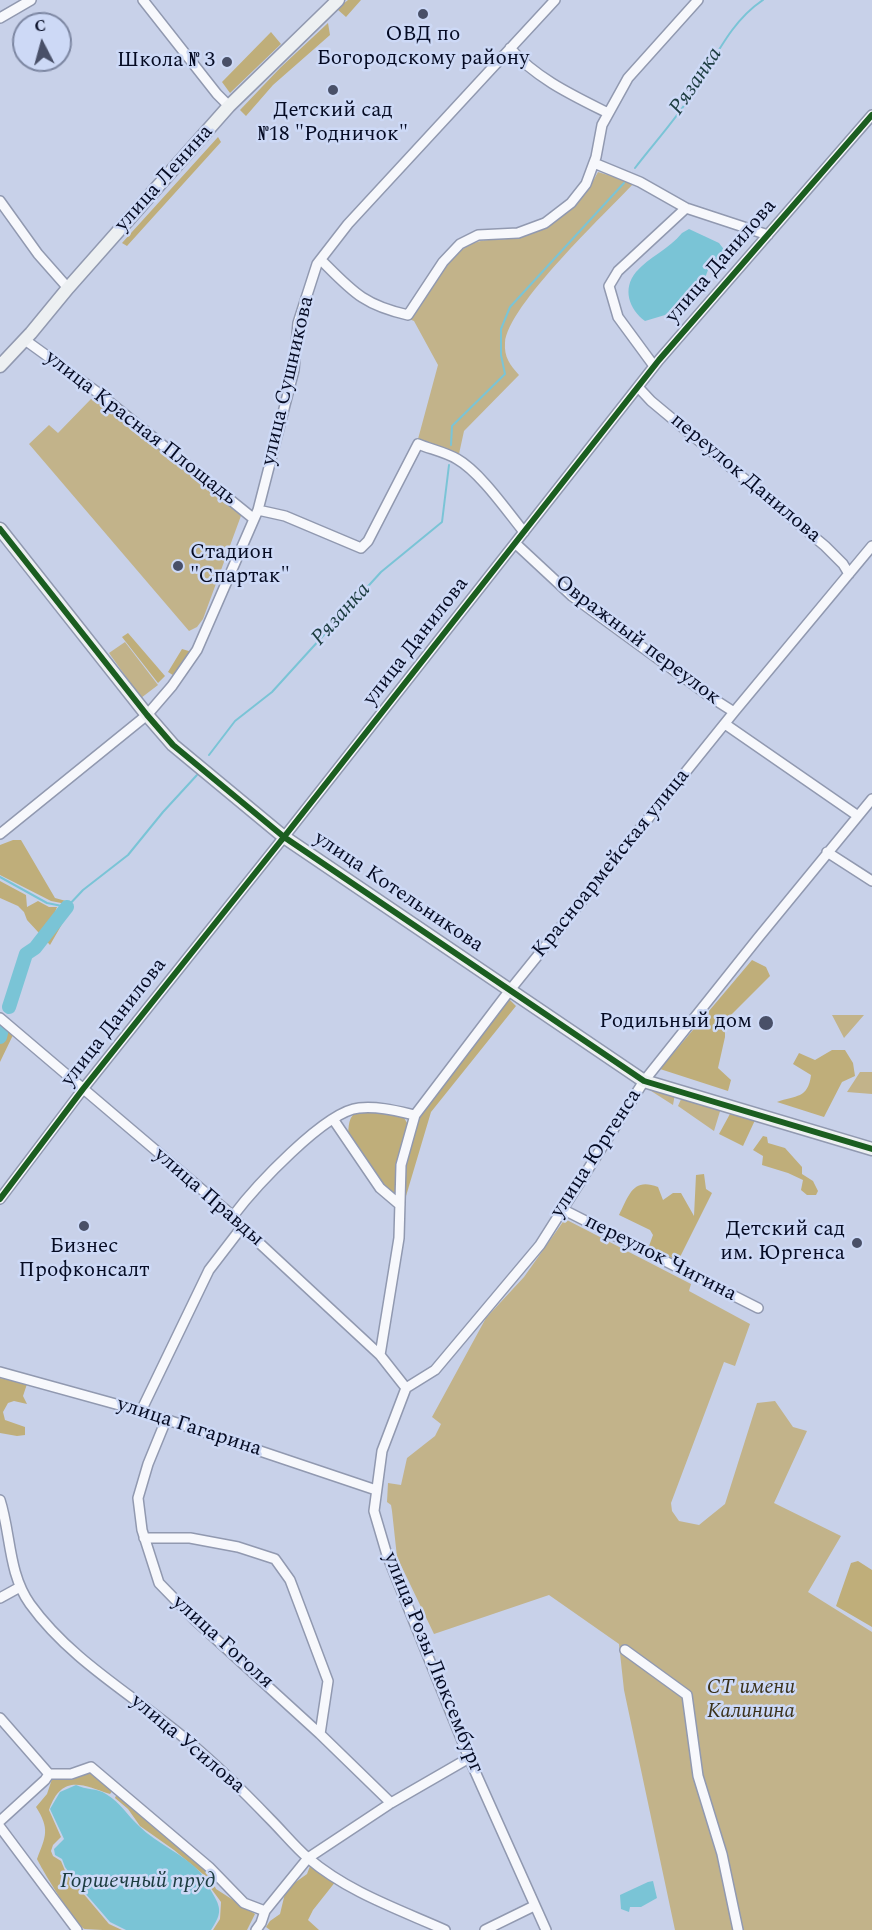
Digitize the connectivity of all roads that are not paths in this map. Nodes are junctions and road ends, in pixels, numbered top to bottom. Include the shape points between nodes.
1 (31, 0) edge
2 (143, 0) edge
3 (338, 0) edge
4 (555, 0) edge
5 (698, 0) edge
6 (0, 18) edge
7 (510, 48) junction
8 (229, 106) junction
9 (608, 113) junction
10 (872, 115) edge
11 (594, 163) junction
12 (0, 201) edge
13 (686, 208) junction
14 (768, 235) junction
15 (321, 260) junction
16 (68, 288) junction
17 (25, 340) junction
18 (0, 366) edge
19 (654, 366) junction
20 (638, 387) junction
21 (256, 515) junction
22 (0, 529) edge
23 (524, 532) junction
24 (515, 543) junction
25 (872, 546) edge
26 (849, 574) junction
27 (734, 712) junction
28 (147, 715) junction
29 (725, 724) junction
30 (872, 799) edge
31 (858, 816) junction
32 (0, 834) edge
33 (285, 837) junction
34 (827, 852) junction
35 (872, 880) edge
36 (510, 990) junction
37 (0, 1018) edge
38 (644, 1081) junction
39 (83, 1089) junction
40 (415, 1115) junction
41 (333, 1119) junction
42 (872, 1149) edge
43 (0, 1199) edge
44 (400, 1205) junction
45 (562, 1209) junction
46 (233, 1216) junction
47 (242, 1227) junction
48 (758, 1308) dead end
49 (380, 1355) junction
50 (0, 1372) edge
51 (406, 1388) junction
52 (141, 1411) junction
53 (166, 1420) junction
54 (376, 1490) junction
55 (0, 1500) edge
56 (144, 1538) junction
57 (20, 1587) junction
58 (0, 1598) edge
59 (625, 1650) dead end
60 (0, 1718) edge
61 (320, 1734) junction
62 (469, 1758) junction
63 (49, 1774) junction
64 (391, 1803) junction
65 (0, 1821) edge
66 (0, 1827) edge
67 (308, 1858) junction
68 (534, 1906) junction
69 (264, 1911) junction
70 (77, 1930) edge
71 (256, 1930) edge
72 (445, 1930) edge
73 (485, 1930) edge
74 (546, 1930) edge
75 (738, 1930) edge

1 - 6 street
2 - 8 street
3 - 8 street, улица Ленина
4 - 7 street, улица Сушникова
5 - 9 street via 628,78
7 - 9 street via 521,61 565,91
7 - 15 street, улица Сушникова via 348,224
8 - 16 street, улица Ленина
9 - 11 street
10 - 14 street, улица Данилова
11 - 13 street via 640,182
11 - 15 street via 586,184 545,223 518,233 478,235 460,244 442,262 408,315 359,297
12 - 16 street
13 - 14 street
13 - 19 street via 618,271 609,286 618,317
14 - 19 street, улица Данилова
15 - 21 street, улица Сушникова via 298,323 294,370
16 - 17 street, улица Ленина
17 - 18 street, улица Ленина
17 - 21 street, улица Красная Площадь
19 - 20 street, улица Данилова
20 - 23 street, улица Данилова
20 - 26 street, переулок Данилова via 825,546
21 - 23 street via 285,516 361,548 418,444 458,459
21 - 28 street, улица Сушникова via 197,650
22 - 28 street, улица Котельникова
23 - 24 street, улица Данилова
24 - 27 street, Овражный переулок via 572,596
24 - 33 street, улица Данилова
25 - 26 street, Красноармейская улица
26 - 27 street, Красноармейская улица
27 - 29 street, Красноармейская улица
28 - 32 street, улица Сушникова
28 - 33 street, улица Котельникова via 173,745
29 - 31 street
29 - 36 street, Красноармейская улица
30 - 31 street, улица Юргенса
31 - 34 street, улица Юргенса
33 - 36 street, улица Котельникова
33 - 39 street, улица Данилова
34 - 35 street
34 - 38 street, улица Юргенса
36 - 38 street, улица Котельникова
36 - 40 street, Красноармейская улица
37 - 39 street, улица Правды
38 - 42 street, улица Котельникова
38 - 45 street, улица Юргенса
39 - 43 street, улица Данилова
39 - 46 street, улица Правды
40 - 41 street via 357,1108
40 - 44 street, Красноармейская улица via 401,1165
41 - 44 street via 380,1188
41 - 46 street via 284,1159
44 - 49 street, Красноармейская улица via 399,1238
45 - 48 street, переулок Чигина
45 - 51 street, улица Юргенса via 540,1245 435,1370
46 - 47 street, улица Правды
47 - 49 street, улица Правды
47 - 52 street via 209,1270
49 - 51 street, улица Правды
50 - 52 street, улица Гагарина
51 - 54 street, улица Розы Люксембург via 382,1451
52 - 53 street, улица Гагарина
53 - 54 street, улица Гагарина
53 - 56 street, улица Гоголя via 138,1498
54 - 62 street, улица Розы Люксембург via 374,1511 387,1555
55 - 57 street, улица Усилова
56 - 61 street, улица Гоголя via 159,1583 167,1593
56 - 61 street via 190,1538 238,1546 275,1559 290,1580 328,1681
57 - 58 street
57 - 67 street, улица Усилова via 55,1634 187,1740
59 - 75 street via 687,1695 698,1776 722,1854
60 - 63 street
61 - 64 street, улица Гоголя
62 - 64 street
62 - 68 street, улица Розы Люксембург
63 - 65 street
63 - 69 street via 70,1774 91,1767 209,1867 244,1902
64 - 67 street
66 - 70 street
67 - 69 street
67 - 72 street, улица Усилова via 356,1890
68 - 73 street
68 - 74 street, улица Розы Люксембург
69 - 71 street

